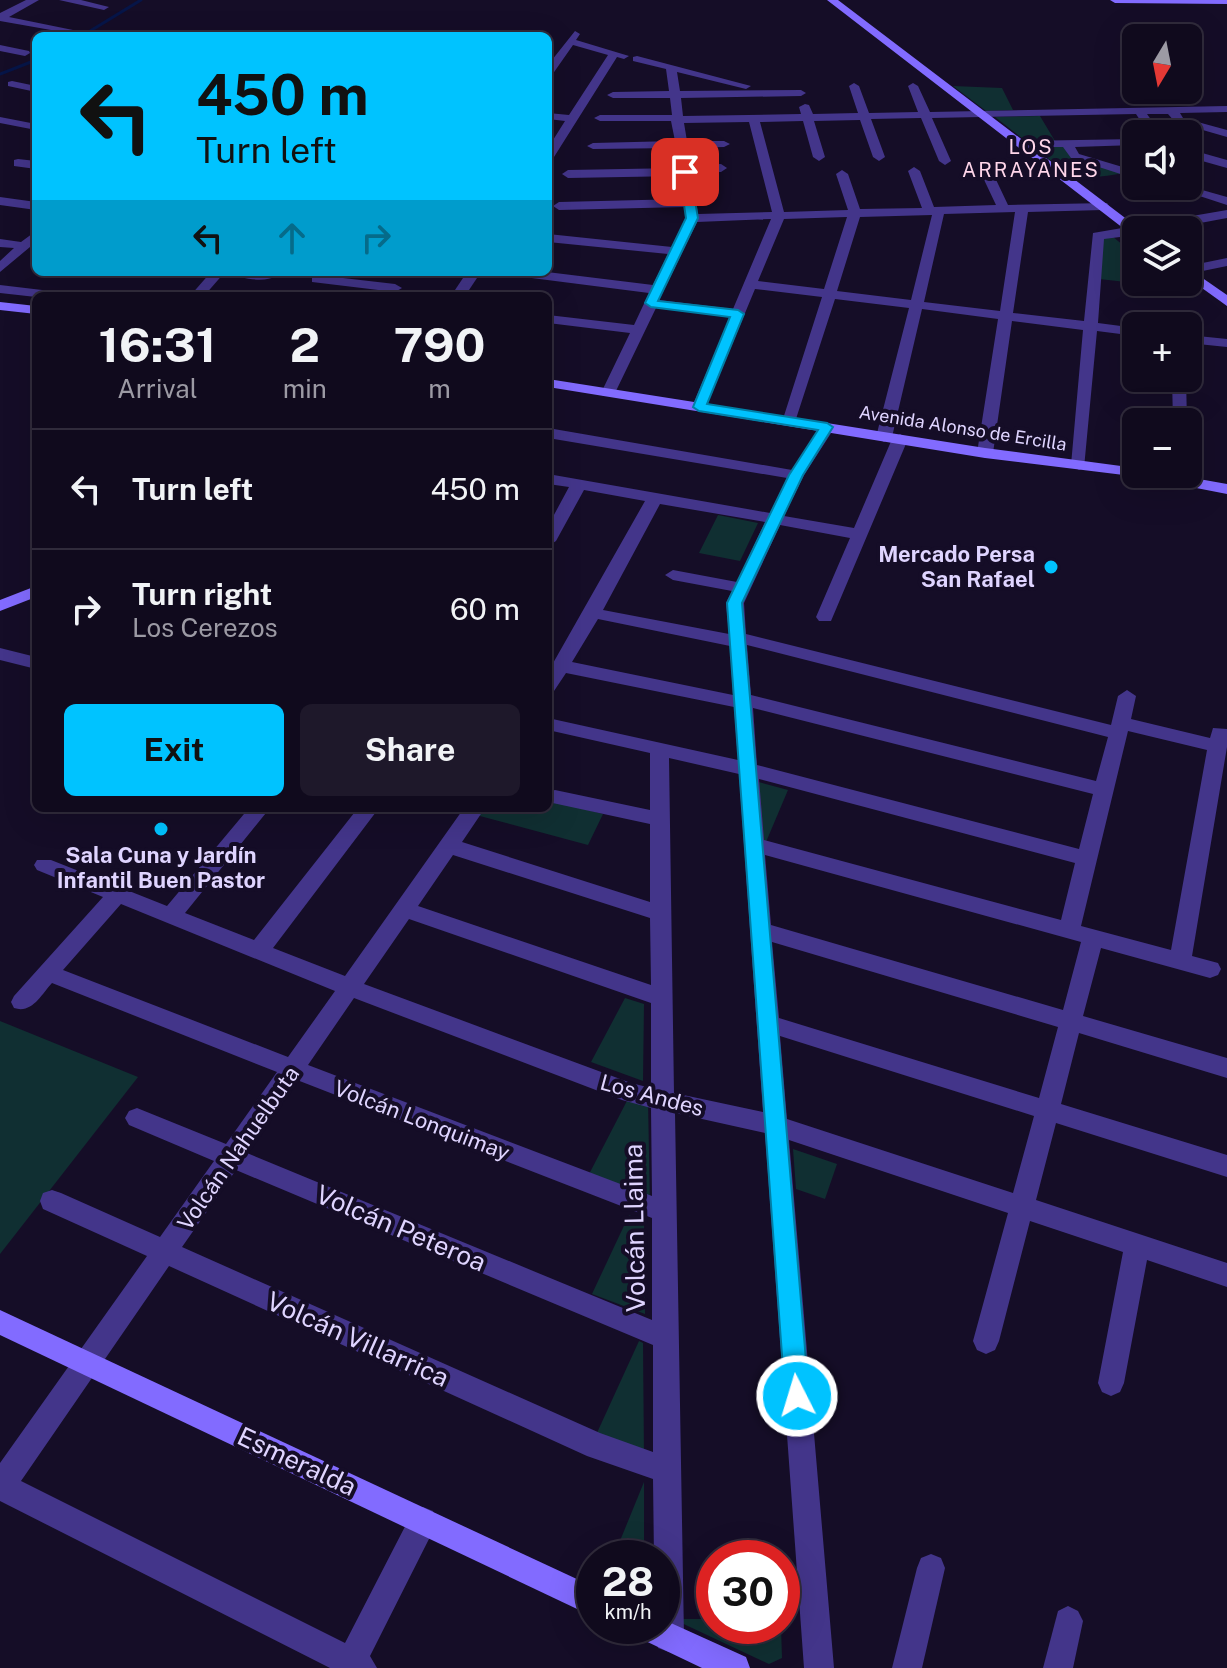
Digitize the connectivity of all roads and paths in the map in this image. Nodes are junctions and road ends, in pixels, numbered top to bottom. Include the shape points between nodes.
1 (34, 0) edge
2 (64, 0) edge
3 (832, 0) edge
4 (1115, 0) edge
5 (1227, 1) edge
6 (104, 7) dead end
7 (0, 17) edge
8 (68, 30) dead end
9 (0, 48) edge
10 (25, 53) dead end
11 (552, 53) edge
12 (561, 54) junction
13 (637, 59) dead end
14 (552, 67) edge
15 (671, 68) junction
16 (12, 84) dead end
17 (854, 86) dead end
18 (913, 86) dead end
19 (32, 88) edge
20 (786, 93) junction
21 (613, 95) dead end
22 (674, 95) junction
23 (1067, 100) dead end
24 (1127, 104) edge
25 (1227, 109) edge
26 (1171, 110) junction
27 (1134, 111) junction
28 (1074, 112) junction
29 (983, 115) junction
30 (552, 116) edge
31 (925, 116) junction
32 (865, 117) junction
33 (600, 118) dead end
34 (808, 118) junction
35 (573, 119) junction
36 (676, 119) junction
37 (754, 119) junction
38 (0, 120) edge
39 (1142, 120) edge
40 (32, 126) edge
41 (1227, 134) edge
42 (0, 136) edge
43 (1122, 142) edge
44 (1067, 143) junction
45 (724, 144) dead end
46 (1021, 144) junction
47 (680, 145) junction
48 (593, 146) dead end
49 (552, 151) edge
50 (819, 157) dead end
51 (879, 157) dead end
52 (1202, 157) edge
53 (945, 161) dead end
54 (18, 163) dead end
55 (1227, 164) edge
56 (32, 165) edge
57 (984, 167) dead end
58 (721, 168) dead end
59 (684, 170) junction
60 (914, 171) dead end
61 (1122, 171) edge
62 (568, 174) dead end
63 (842, 174) dead end
64 (1202, 194) edge
65 (0, 201) edge
66 (1227, 201) edge
67 (32, 205) edge
68 (559, 206) dead end
69 (1103, 206) junction
70 (1022, 209) junction
71 (691, 210) junction
72 (1004, 210) junction
73 (934, 211) junction
74 (855, 213) junction
75 (1227, 214) edge
76 (779, 215) junction
77 (1202, 219) edge
78 (1122, 221) edge
79 (576, 223) junction
80 (1122, 233) edge
81 (552, 236) edge
82 (31, 242) edge
83 (0, 243) edge
84 (676, 251) junction
85 (1227, 262) edge
86 (0, 268) edge
87 (1202, 268) edge
88 (214, 276) edge
89 (538, 276) edge
90 (317, 279) dead end
91 (1202, 282) edge
92 (750, 284) junction
93 (395, 288) edge
94 (0, 289) edge
95 (200, 292) edge
96 (32, 293) edge
97 (829, 293) junction
98 (654, 297) junction
99 (1227, 302) edge
100 (916, 305) junction
101 (0, 306) edge
102 (32, 310) edge
103 (738, 314) junction
104 (1006, 317) junction
105 (552, 319) edge
106 (1091, 327) junction
107 (638, 330) junction
108 (1122, 330) edge
109 (1202, 340) edge
110 (1227, 343) edge
111 (552, 384) edge
112 (608, 393) junction
113 (699, 407) junction
114 (789, 422) junction
115 (827, 427) junction
116 (552, 434) edge
117 (892, 438) junction
118 (985, 453) junction
119 (1079, 465) junction
120 (1122, 471) edge
121 (796, 475) junction
122 (1202, 476) edge
123 (1227, 479) edge
124 (552, 480) edge
125 (579, 484) junction
126 (1202, 484) edge
127 (1227, 489) edge
128 (655, 498) junction
129 (774, 519) junction
130 (552, 534) edge
131 (858, 534) junction
132 (673, 575) dead end
133 (742, 588) junction
134 (32, 594) edge
135 (0, 606) edge
136 (593, 613) junction
137 (825, 617) dead end
138 (738, 640) junction
139 (0, 654) edge
140 (32, 662) edge
141 (561, 666) junction
142 (552, 681) edge
143 (1127, 696) dead end
144 (742, 701) junction
145 (552, 725) edge
146 (1119, 728) junction
147 (659, 749) junction
148 (748, 769) junction
149 (1104, 790) junction
150 (555, 797) dead end
151 (257, 812) edge
152 (366, 812) edge
153 (472, 812) edge
154 (660, 819) junction
155 (754, 845) junction
156 (450, 846) junction
157 (1087, 859) junction
158 (44, 865) dead end
159 (116, 896) junction
160 (405, 910) junction
161 (661, 913) junction
162 (170, 917) junction
163 (761, 930) junction
164 (1069, 931) junction
165 (1093, 938) junction
166 (258, 951) junction
167 (1180, 961) junction
168 (1210, 969) dead end
169 (48, 973) junction
170 (349, 987) junction
171 (662, 998) junction
172 (22, 1002) dead end
173 (1071, 1022) junction
174 (767, 1023) junction
175 (1227, 1068) edge
176 (292, 1070) junction
177 (663, 1098) junction
178 (1047, 1110) junction
179 (137, 1118) dead end
180 (775, 1125) junction
181 (231, 1157) junction
182 (1227, 1166) edge
183 (52, 1201) dead end
184 (1021, 1207) junction
185 (664, 1209) junction
186 (1137, 1245) junction
187 (164, 1254) junction
188 (1227, 1275) edge
189 (0, 1322) edge
190 (665, 1338) junction
191 (986, 1341) dead end
192 (88, 1363) junction
193 (1111, 1383) dead end
194 (666, 1470) junction
195 (0, 1487) edge
196 (423, 1521) junction
197 (662, 1540) edge
198 (931, 1568) dead end
199 (576, 1593) edge
200 (1068, 1621) dead end
201 (680, 1643) edge
202 (356, 1665) edge
203 (735, 1668) edge
204 (819, 1668) edge
205 (907, 1668) edge
206 (1058, 1668) edge

1 - 7 street
2 - 6 street
3 - 29 main road
4 - 5 main road
7 - 8 street
9 - 10 street
11 - 12 street
12 - 14 street
12 - 35 street via 573,38 620,55
13 - 15 street
15 - 20 street
15 - 22 street
16 - 19 street
17 - 32 street
18 - 31 street
20 - 22 street
20 - 34 street via 800,90
21 - 22 street
22 - 36 street
23 - 28 street
24 - 27 street
25 - 26 street
26 - 27 street
26 - 41 street via 1179,120
27 - 28 street
27 - 39 street
28 - 29 street
29 - 31 street
29 - 46 main road
30 - 35 street
31 - 32 street
31 - 53 street
32 - 34 street
32 - 51 street
33 - 36 street
34 - 37 street
34 - 50 street
35 - 49 street
36 - 37 street
36 - 47 street
37 - 76 street
38 - 40 street
40 - 42 street
43 - 44 street
44 - 46 street
44 - 61 street via 1075,156
45 - 47 street
46 - 69 main road
47 - 48 street
47 - 59 street
52 - 55 street
54 - 56 street
57 - 72 street
58 - 59 street
59 - 62 street
59 - 71 street
60 - 73 street
63 - 74 street
64 - 66 street
65 - 67 street
68 - 79 street
69 - 70 street
69 - 78 main road
70 - 72 street
70 - 104 street
71 - 76 street
71 - 79 street
71 - 84 street
72 - 73 street
73 - 74 street
73 - 100 street
74 - 76 street
74 - 97 street
75 - 77 street
76 - 92 street
79 - 81 street
79 - 84 street
80 - 106 street via 1098,236
82 - 83 street
82 - 86 street
84 - 98 street
85 - 87 street
88 - 95 street
89 - 98 street
90 - 93 street
91 - 99 main road
92 - 97 street
92 - 103 street
94 - 96 street
97 - 100 street
97 - 114 street
98 - 103 street
98 - 107 street
100 - 104 street
100 - 117 street
101 - 102 main road
103 - 113 street
104 - 106 street
104 - 118 street
105 - 107 street
106 - 108 street
106 - 119 street
107 - 112 street
109 - 110 street
111 - 112 main road, Avenida Alonso de Ercilla
112 - 113 main road, Avenida Alonso de Ercilla
113 - 114 main road, Avenida Alonso de Ercilla
114 - 115 main road, Avenida Alonso de Ercilla
115 - 117 main road, Avenida Alonso de Ercilla
115 - 121 street
116 - 121 street
117 - 118 main road, Avenida Alonso de Ercilla
117 - 131 street
118 - 119 main road, Avenida Alonso de Ercilla
119 - 120 main road, Avenida Alonso de Ercilla
121 - 129 street
122 - 123 main road
124 - 125 street
125 - 128 street
125 - 130 street
126 - 127 main road
128 - 129 street
128 - 136 street
129 - 131 street
129 - 133 street
131 - 137 street
132 - 133 street
133 - 138 street via 735,603
134 - 135 main road
136 - 138 street
136 - 141 street
138 - 144 street
138 - 146 street
139 - 140 street
141 - 142 street
141 - 144 street
143 - 146 street
144 - 148 street
144 - 149 street
145 - 147 street
146 - 149 street
146 - 167 street via 1218,740
147 - 148 street
147 - 154 street, Volcán Llaima
148 - 155 street
148 - 157 street
149 - 157 street
150 - 154 street
151 - 162 street
152 - 166 street
153 - 156 street, Volcán Nahuelbuta
154 - 161 street, Volcán Llaima
155 - 163 street
155 - 164 street
156 - 160 street, Volcán Nahuelbuta
156 - 161 street
157 - 164 street
158 - 159 street, Los Andes
159 - 162 street, Los Andes
159 - 169 street
160 - 170 street, Volcán Nahuelbuta
160 - 171 street
161 - 171 street, Volcán Llaima
162 - 166 street, Los Andes
163 - 173 street
163 - 174 street
164 - 165 street
165 - 167 street
165 - 173 street
166 - 170 street, Los Andes
167 - 168 street
169 - 172 street
169 - 176 street, Volcán Lonquimay
170 - 176 street, Volcán Nahuelbuta
170 - 177 street, Los Andes via 630,1093
171 - 177 street, Volcán Llaima
173 - 175 street
173 - 178 street
174 - 178 street
174 - 180 street
176 - 181 street, Volcán Nahuelbuta
176 - 185 street, Volcán Lonquimay via 639,1204
177 - 180 street, Los Andes
177 - 185 street, Volcán Llaima
178 - 182 street
178 - 184 street
179 - 181 street, Volcán Peteroa
180 - 184 street, Los Andes
180 - 204 street
181 - 187 street, Volcán Nahuelbuta
181 - 190 street, Volcán Peteroa
183 - 187 street, Volcán Villarrica
184 - 186 street, Los Andes
184 - 191 street
185 - 190 street, Volcán Llaima
186 - 188 street, Los Andes
186 - 193 street
187 - 192 street, Volcán Nahuelbuta
187 - 194 street, Volcán Villarrica via 597,1446
189 - 192 main road, Esmeralda
190 - 194 street, Volcán Llaima
192 - 195 street, Volcán Nahuelbuta
192 - 196 main road, Esmeralda
194 - 197 street, Volcán Llaima
195 - 202 street
196 - 199 main road, Esmeralda
196 - 202 street
198 - 205 street
200 - 206 street
201 - 203 main road

